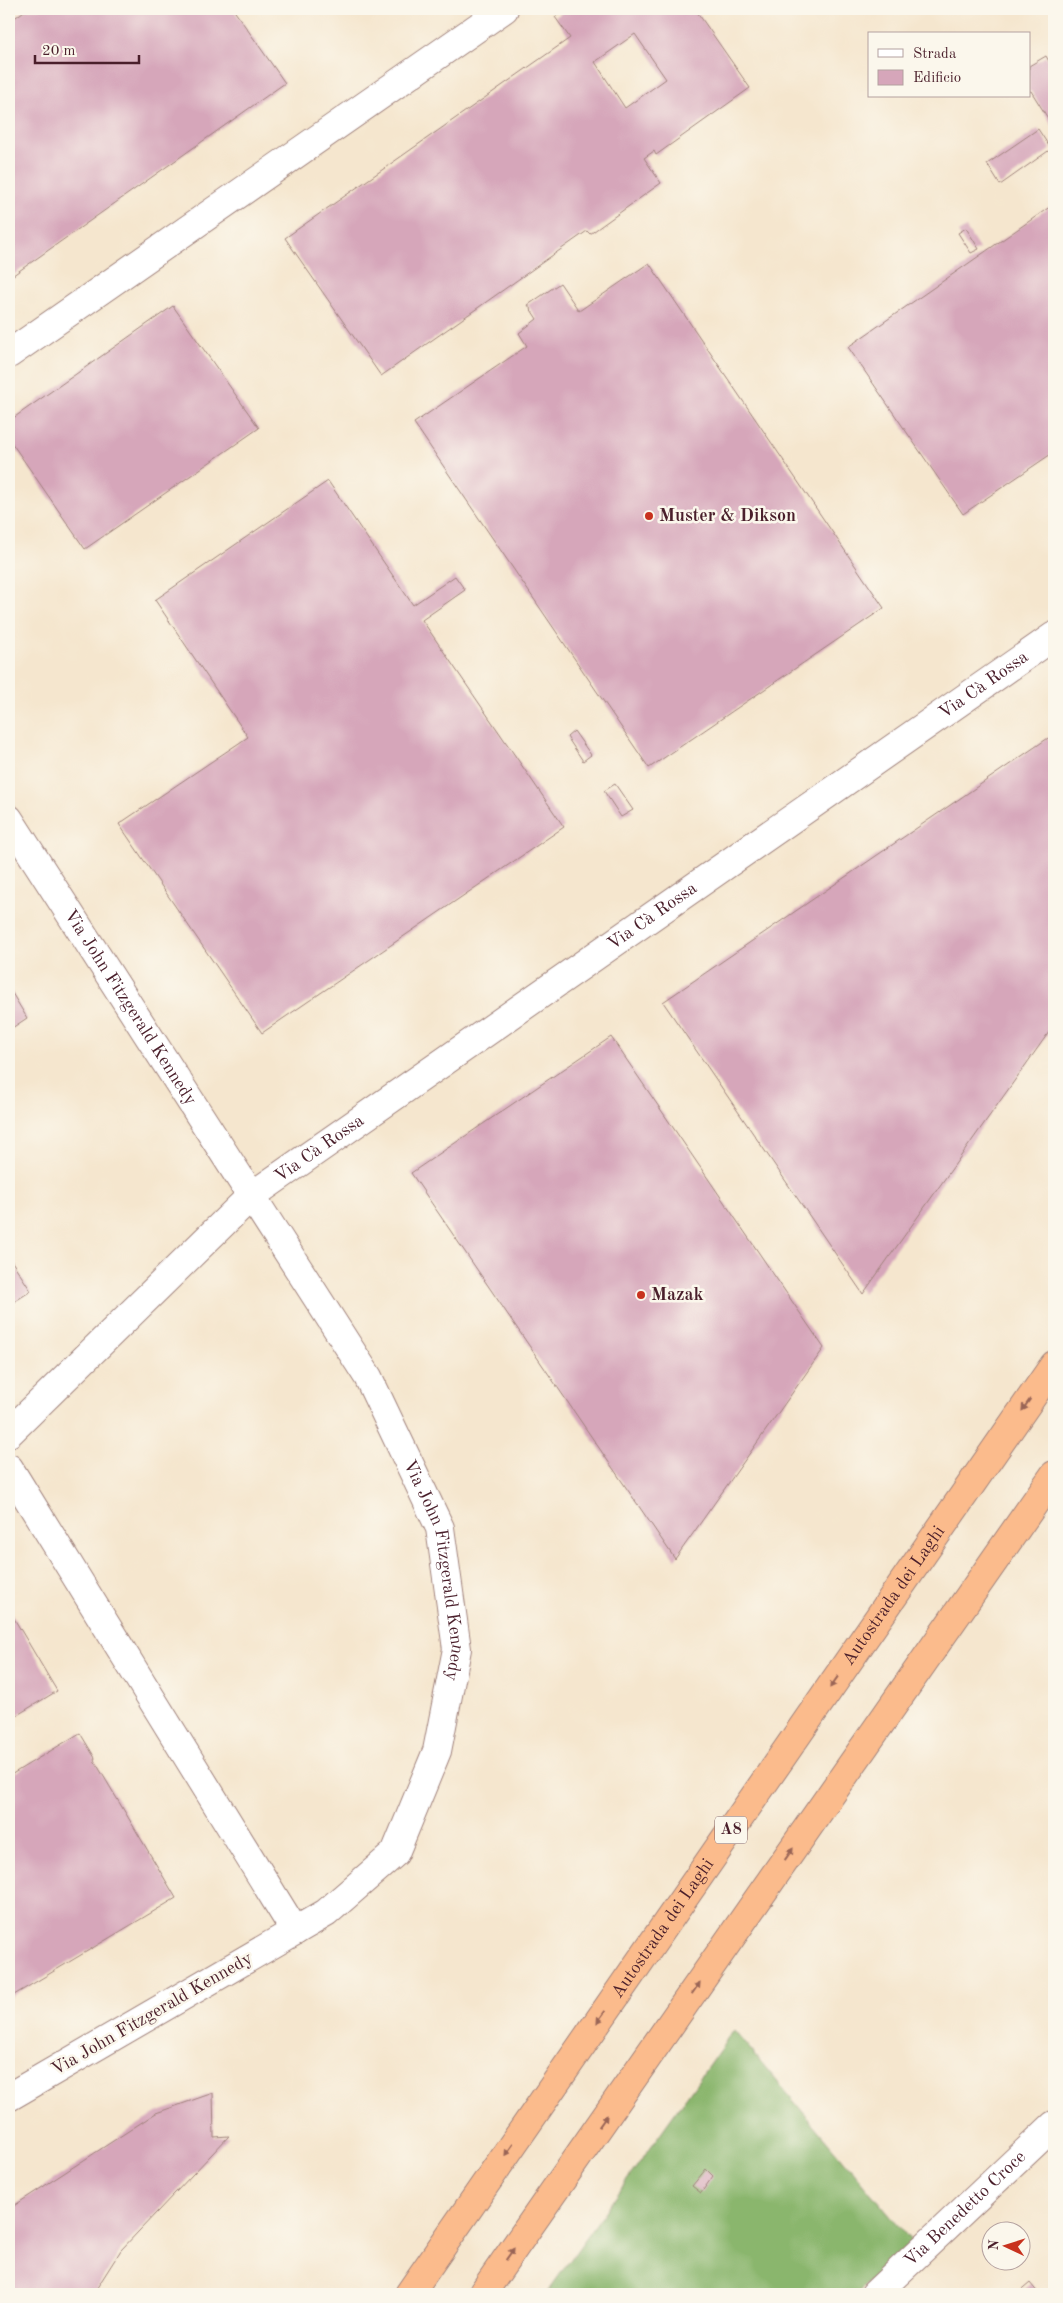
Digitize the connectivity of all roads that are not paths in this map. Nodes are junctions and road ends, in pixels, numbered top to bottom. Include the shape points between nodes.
1 (504, 9) edge
2 (9, 354) edge
3 (1054, 636) edge
4 (9, 819) edge
5 (250, 1197) junction
6 (1054, 1365) edge
7 (9, 1434) edge
8 (9, 1468) edge
9 (1054, 1475) edge
10 (295, 1931) junction
11 (9, 2097) edge
12 (1054, 2125) edge
13 (409, 2294) edge
14 (482, 2294) edge
15 (876, 2294) edge

1 - 2 street
3 - 5 street, Via Cà Rossa
4 - 5 street, Via John Fitzgerald Kennedy
5 - 7 street
5 - 10 street, Via John Fitzgerald Kennedy via 368,1377 440,1528 457,1649 437,1751 395,1853 326,1913
6 -> 13 highway, Autostrada dei Laghi / A8
8 - 10 street
14 -> 9 highway
10 - 11 street, Via John Fitzgerald Kennedy
12 - 15 street, Via Benedetto Croce

